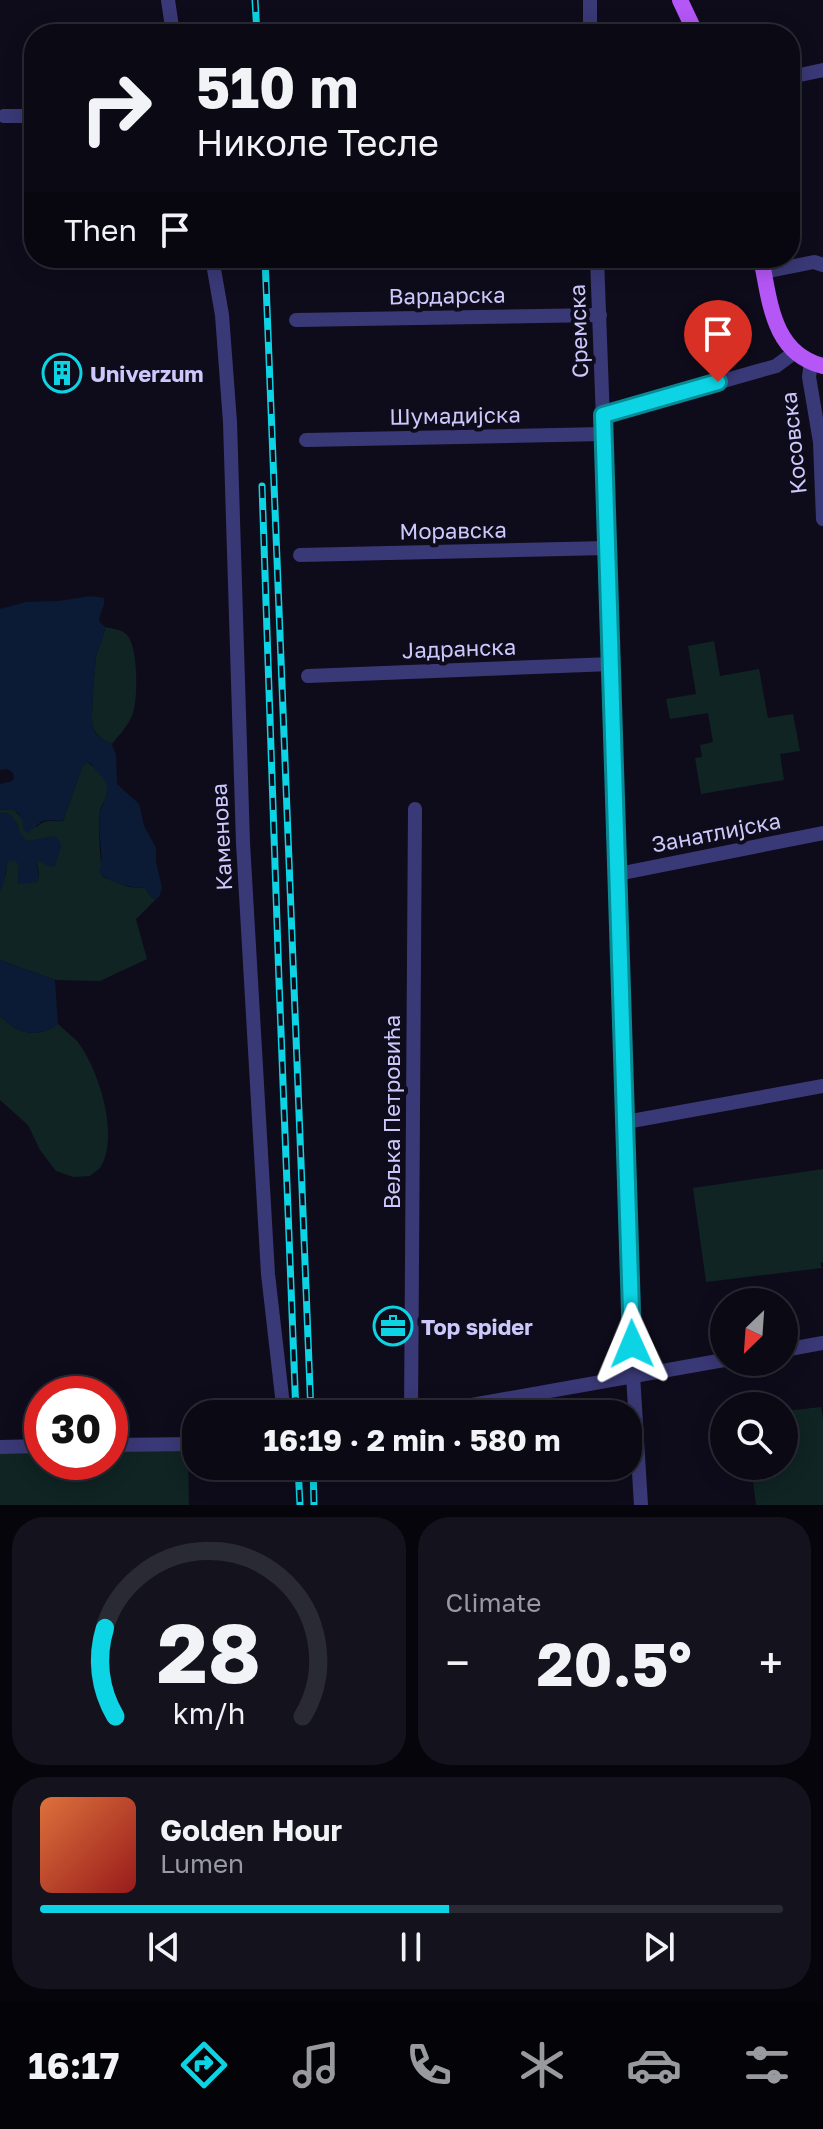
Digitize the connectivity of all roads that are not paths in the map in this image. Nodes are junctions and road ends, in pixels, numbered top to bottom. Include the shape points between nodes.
1 (168, 0) edge
2 (590, 0) edge
3 (680, 0) edge
4 (172, 24) edge
5 (590, 24) edge
6 (691, 24) edge
7 (823, 70) edge
8 (800, 75) edge
9 (4, 116) dead end
10 (24, 116) edge
11 (800, 263) edge
12 (823, 265) edge
13 (214, 268) edge
14 (598, 268) edge
15 (764, 268) edge
16 (600, 315) junction
17 (296, 320) dead end
18 (795, 352) junction
19 (817, 364) edge
20 (603, 415) junction
21 (604, 434) junction
22 (306, 440) dead end
23 (823, 519) edge
24 (607, 548) junction
25 (300, 555) dead end
26 (612, 664) junction
27 (308, 676) dead end
28 (415, 809) dead end
29 (823, 833) edge
30 (618, 874) junction
31 (823, 1086) edge
32 (626, 1122) junction
33 (823, 1343) edge
34 (798, 1347) edge
35 (710, 1362) edge
36 (633, 1375) junction
37 (282, 1400) edge
38 (411, 1400) edge
39 (497, 1400) edge
40 (182, 1444) edge
41 (128, 1445) edge
42 (24, 1446) edge
43 (0, 1447) edge
44 (641, 1505) edge

1 - 4 street
2 - 5 street
3 - 6 main road
7 - 8 street
9 - 10 street
11 - 12 street
13 - 37 street, Каменова via 230,422 243,843 268,1274
14 - 16 street, Сремска
15 - 18 main road via 775,322
16 - 17 street, Вардарска
16 - 20 street, Сремска
18 - 19 main road
18 - 20 street via 776,366
19 - 23 street, Косовска via 809,377 820,442
20 - 21 street, Сремска
21 - 22 street, Шумадијска
21 - 24 street, Сремска
24 - 25 street, Моравска
24 - 26 street, Сремска
26 - 27 street, Јадранска
26 - 30 street, Сремска
28 - 38 street, Вељка Петровића
29 - 30 street, Занатлијска
30 - 32 street, Сремска
31 - 32 street
32 - 36 street, Сремска
33 - 34 street
35 - 36 street
36 - 39 street
36 - 44 street, Сремска
40 - 41 street
42 - 43 street

